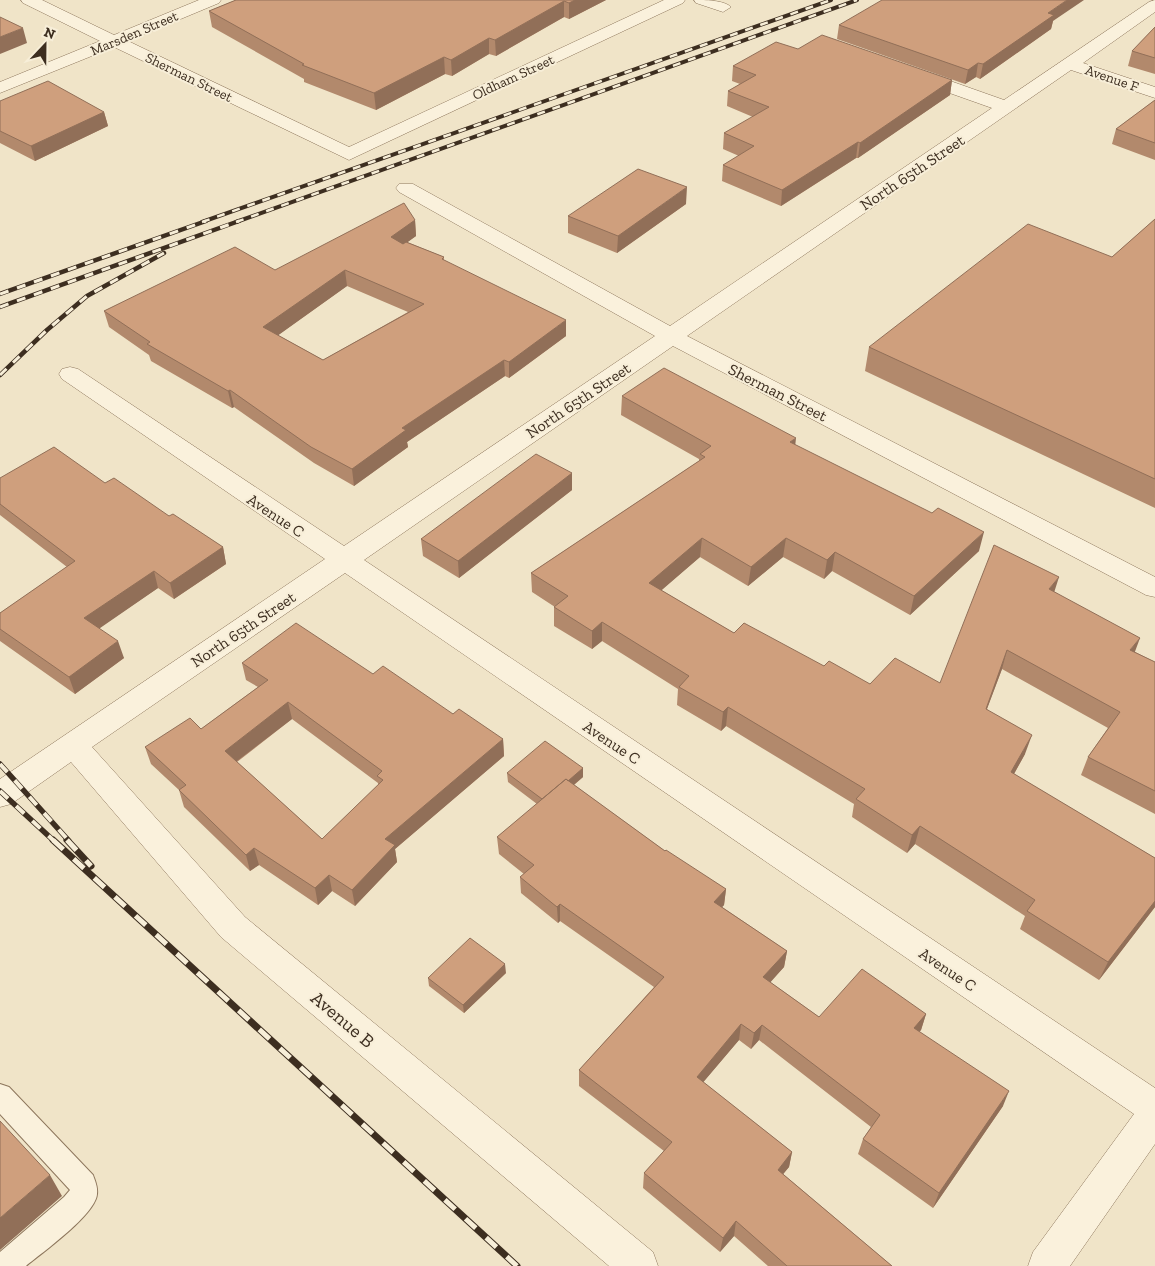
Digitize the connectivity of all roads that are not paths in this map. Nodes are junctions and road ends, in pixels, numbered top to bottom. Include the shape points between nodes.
1 (29, 0) edge
2 (213, 0) edge
3 (677, 0) edge
4 (702, 0) edge
5 (1155, 5) edge
6 (723, 8) dead end
7 (113, 41) junction
8 (1070, 64) junction
9 (896, 68) edge
10 (0, 88) edge
11 (1155, 93) edge
12 (1006, 107) junction
13 (348, 154) joint
14 (406, 188) dead end
15 (671, 336) junction
16 (70, 374) dead end
17 (343, 561) junction
18 (1155, 588) edge
19 (72, 746) junction
20 (0, 795) edge
21 (0, 1096) edge
22 (1155, 1108) edge
23 (1155, 1114) edge
24 (5, 1266) edge
25 (639, 1266) edge
26 (1047, 1266) edge

1 - 7 street, Sherman Street
2 - 7 street, Marsden Street
3 - 13 street, Oldham Street
4 - 6 street
5 - 8 street, North 65th Street
7 - 10 street, Marsden Street
7 - 13 street, Sherman Street
8 - 11 street, Avenue F
8 - 12 street, North 65th Street
9 - 12 street
12 - 15 street, North 65th Street
14 - 15 street, Sherman Street
15 - 17 street, North 65th Street
15 - 18 street, Sherman Street
16 - 17 street, Avenue C
17 - 19 street, North 65th Street
17 - 22 street, Avenue C
19 - 20 street, North 65th Street
19 - 25 street, Avenue B via 233,927
21 - 24 lane via 83,1184 84,1196
23 - 26 street

